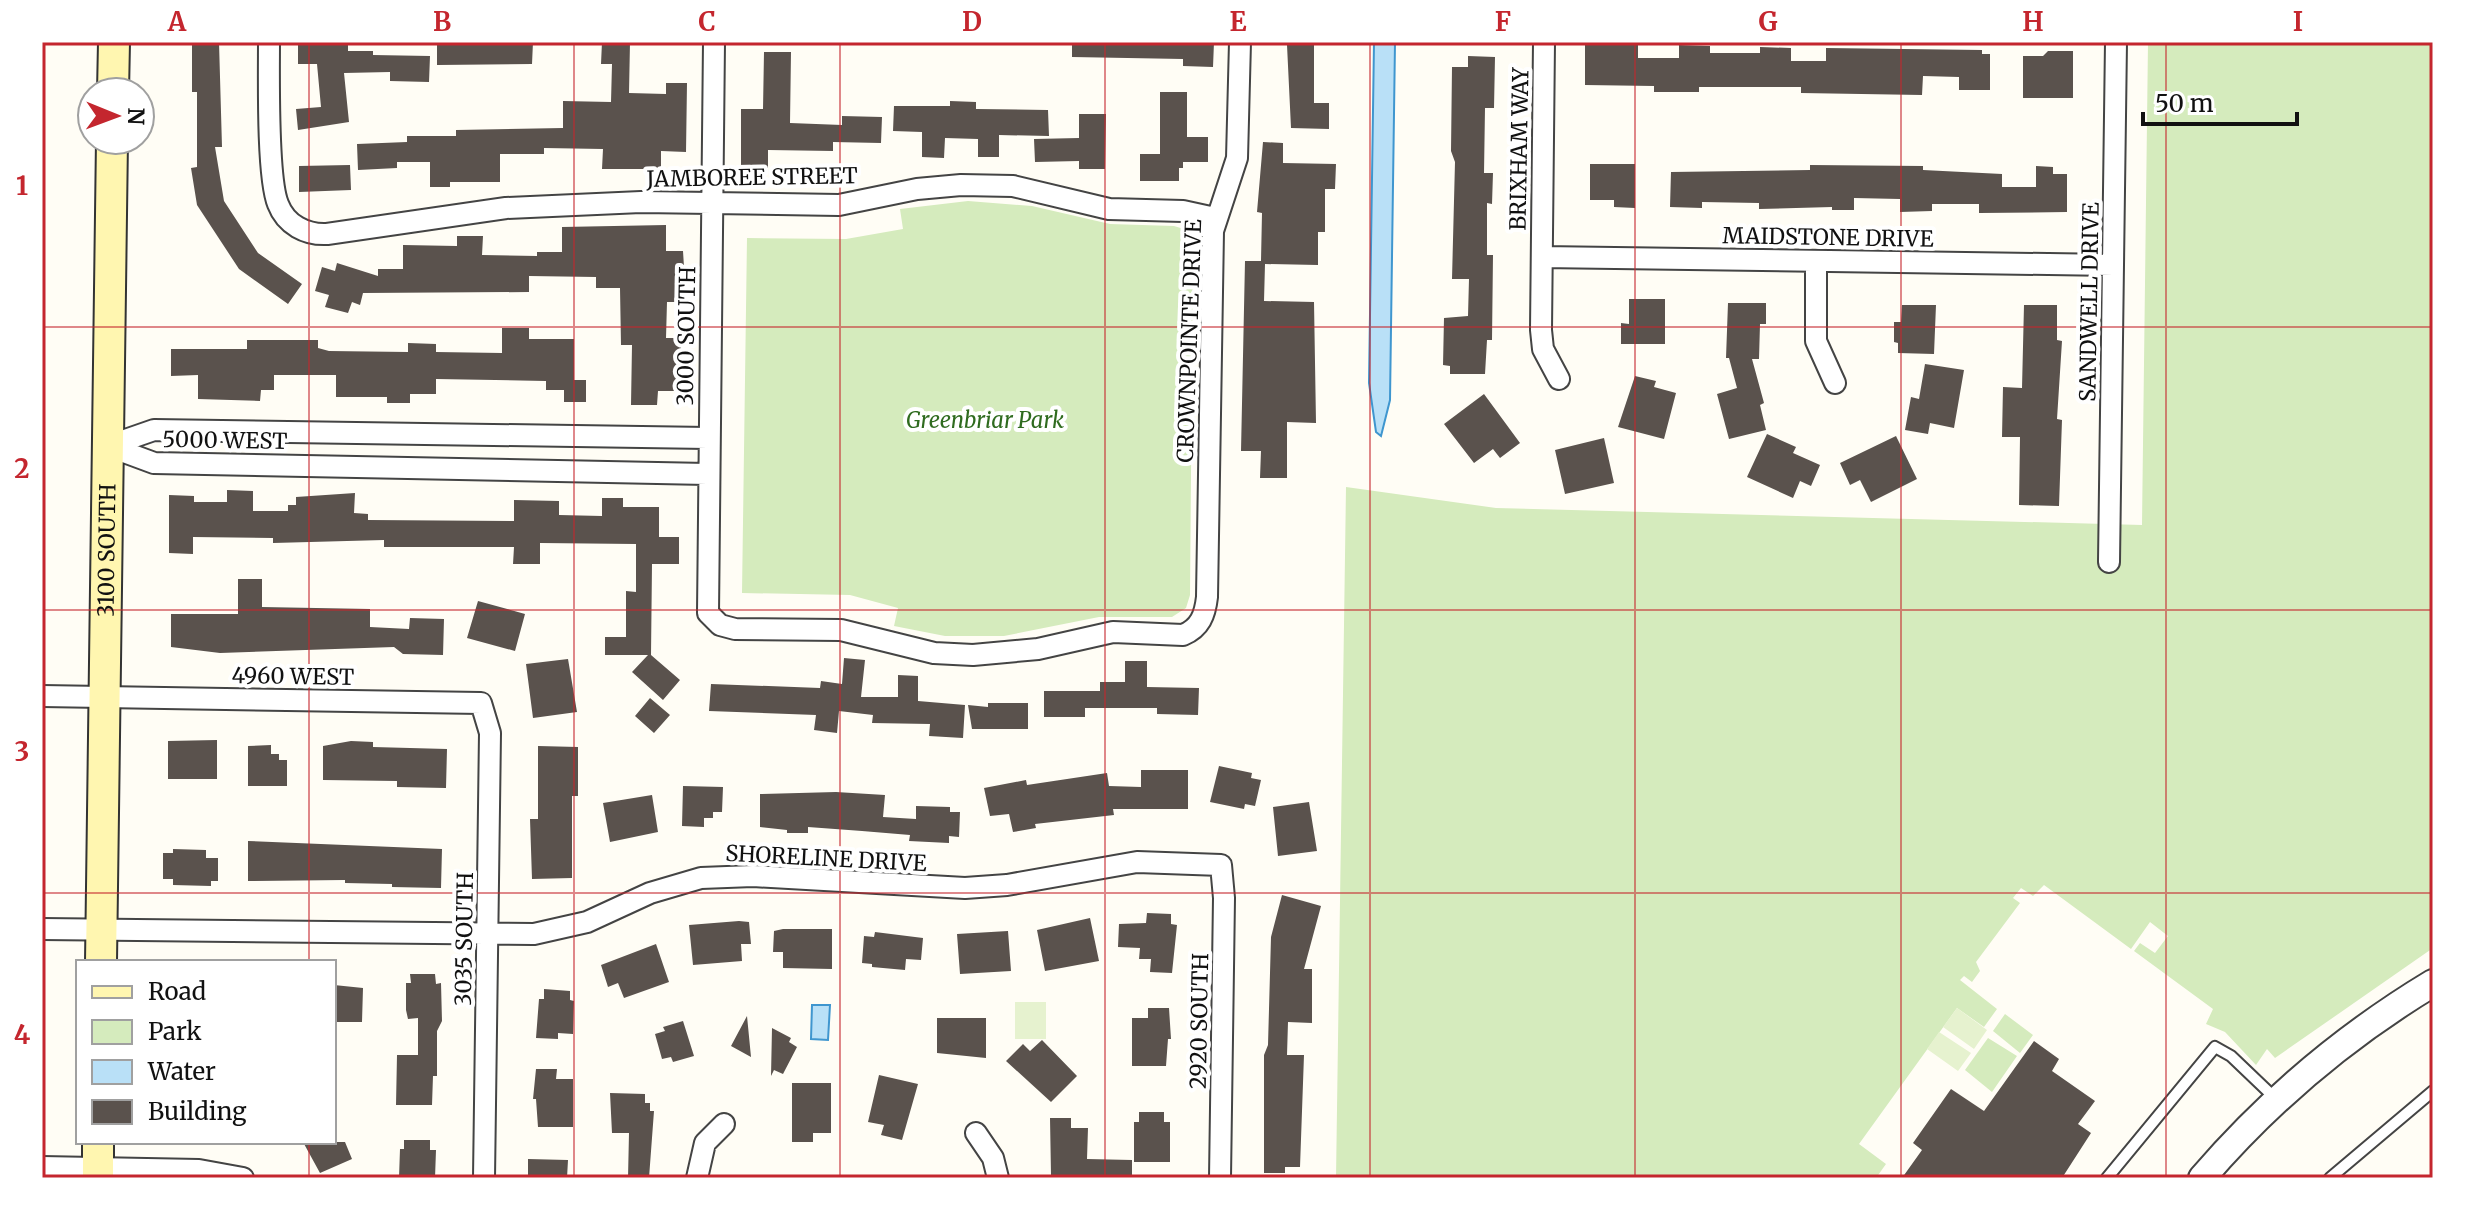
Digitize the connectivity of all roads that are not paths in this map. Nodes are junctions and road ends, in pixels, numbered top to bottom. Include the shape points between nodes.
1 (114, 42) edge
2 (269, 42) edge
3 (714, 42) edge
4 (1240, 42) edge
5 (1544, 42) edge
6 (2116, 42) edge
7 (113, 76) edge
8 (112, 156) edge
9 (712, 203) junction
10 (1215, 218) junction
11 (1542, 257) junction
12 (1816, 261) junction
13 (2113, 265) junction
14 (1559, 379) dead end
15 (1835, 383) dead end
16 (708, 438) junction
17 (108, 446) junction
18 (707, 474) junction
19 (2109, 562) dead end
20 (720, 625) joint
21 (42, 696) edge
22 (105, 697) junction
23 (481, 703) joint
24 (1221, 865) joint
25 (42, 929) edge
26 (101, 930) junction
27 (488, 935) junction
28 (101, 960) edge
29 (2433, 983) edge
30 (2433, 1091) edge
31 (2276, 1099) junction
32 (724, 1124) dead end
33 (976, 1133) dead end
34 (98, 1163) edge
35 (42, 1167) edge
36 (243, 1178) edge
37 (484, 1178) edge
38 (697, 1178) edge
39 (998, 1178) edge
40 (1220, 1178) edge
41 (2107, 1178) edge
42 (2202, 1178) edge
43 (2330, 1178) edge

1 - 7 main road
2 - 9 street, JAMBOREE STREET via 274,185 278,205 304,232 320,235 506,208
3 - 9 street, 3000 SOUTH
4 - 10 street, CROWNPOINTE DRIVE via 1238,152
5 - 11 street, BRIXHAM WAY
6 - 13 street, SANDWELL DRIVE
8 - 17 main road, 3100 SOUTH
9 - 10 street, JAMBOREE STREET via 839,205 939,186 990,185 1026,188 1109,209 1183,211
9 - 16 street, 3000 SOUTH
10 - 20 street, CROWNPOINTE DRIVE via 1207,597 1203,617 1192,631 1113,632 1038,649 973,655 923,651 841,630
11 - 12 street, MAIDSTONE DRIVE
11 - 14 street, BRIXHAM WAY via 1541,339
12 - 13 street, MAIDSTONE DRIVE
12 - 15 street via 1816,341
13 - 19 street, SANDWELL DRIVE
16 - 17 street, 5000 WEST via 154,430
16 - 18 street, 3000 SOUTH
17 - 18 street, 5000 WEST via 154,463
17 - 22 main road, 3100 SOUTH
18 - 20 street, 3000 SOUTH via 705,603
21 - 22 street, 4960 WEST
22 - 23 street, 4960 WEST
22 - 26 main road, 3100 SOUTH
23 - 27 street, 3035 SOUTH via 490,733
24 - 27 street, SHORELINE DRIVE via 1137,862 965,888 728,875 650,893 558,931
24 - 40 street, 2920 SOUTH
25 - 26 street, SHORELINE DRIVE
26 - 27 street, SHORELINE DRIVE
26 - 28 main road, 3100 SOUTH
27 - 37 street, 3035 SOUTH
29 - 31 street via 2354,1035
30 - 43 lane
31 - 41 lane via 2215,1047
31 - 42 street
32 - 38 street via 705,1143
33 - 39 street via 993,1158
34 - 35 street
34 - 36 street

